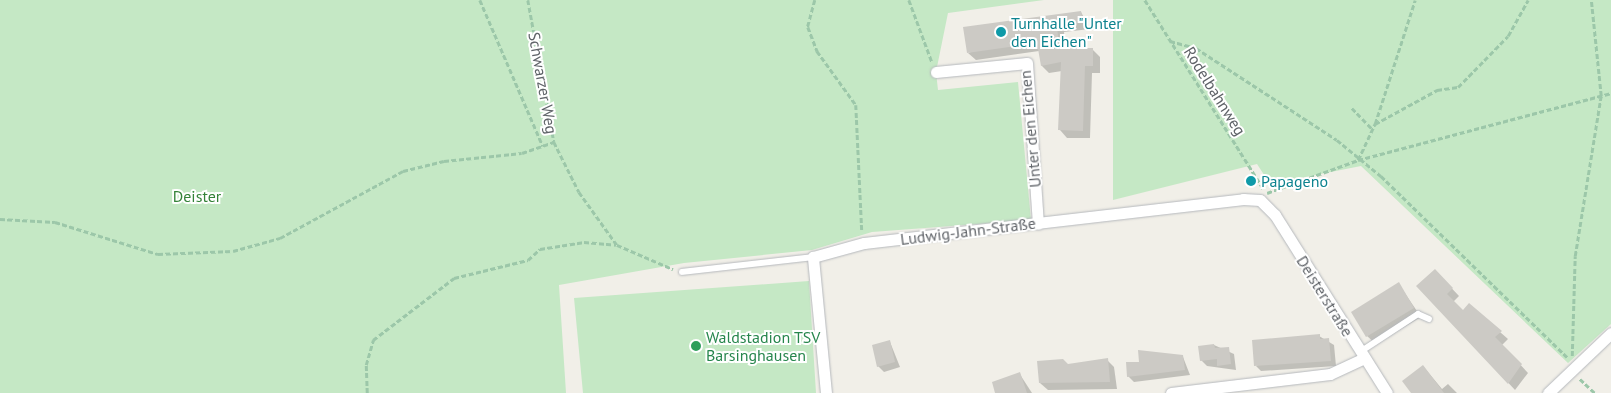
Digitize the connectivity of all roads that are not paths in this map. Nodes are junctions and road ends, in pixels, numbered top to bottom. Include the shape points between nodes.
1 (936, 72) road end
2 (1263, 197) joint
3 (1038, 224) junction
4 (813, 257) junction
5 (682, 272) road end
6 (1429, 319) dead end
7 (1611, 333) edge
8 (1362, 355) junction
9 (826, 393) edge
10 (1171, 393) edge
11 (1387, 393) edge
12 (1548, 393) edge

1 - 3 street, Unter den Eichen via 1027,63
2 - 3 street, Ludwig-Jahn-Straße via 1174,205
2 - 8 street, Deisterstraße
3 - 4 street, Ludwig-Jahn-Straße via 864,243
4 - 5 lane
4 - 9 street
6 - 8 lane via 1418,314
7 - 12 street via 1573,365
8 - 10 street via 1330,374
8 - 11 street, Deisterstraße

